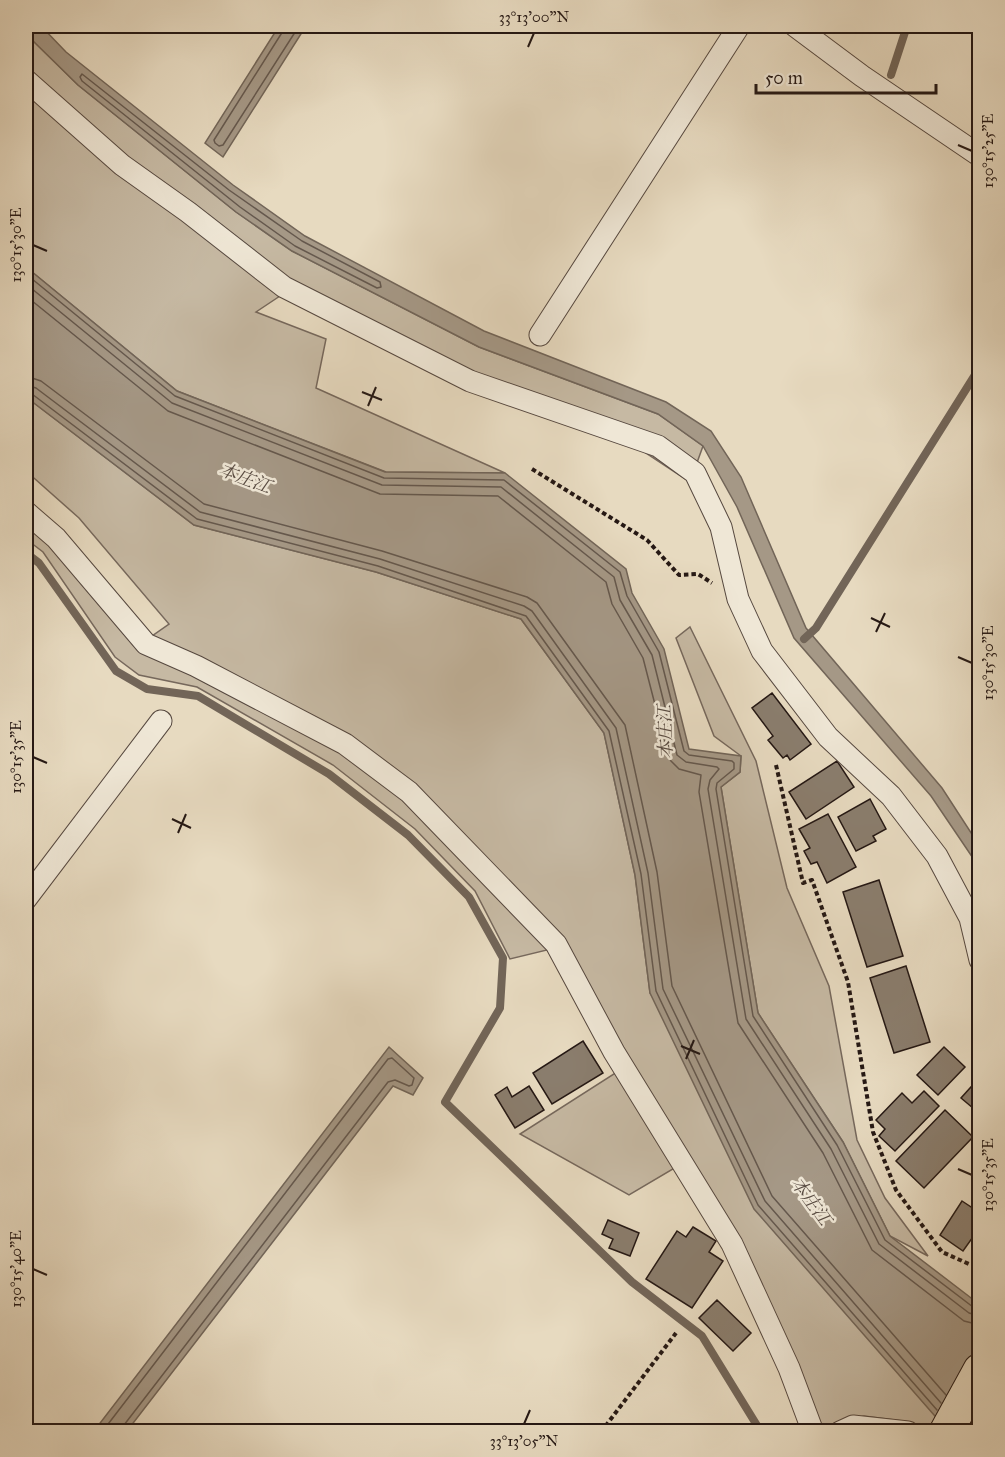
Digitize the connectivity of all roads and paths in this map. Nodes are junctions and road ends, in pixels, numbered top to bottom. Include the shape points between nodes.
1 (739, 26) edge
2 (795, 26) edge
3 (26, 80) edge
4 (980, 156) edge
5 (540, 335) dead end
6 (532, 469) dead end
7 (26, 512) edge
8 (738, 599) junction
9 (161, 721) dead end
10 (776, 765) dead end
11 (26, 899) edge
12 (980, 960) edge
13 (980, 1263) edge
14 (676, 1332) dead end
15 (980, 1370) edge
16 (601, 1431) edge
17 (813, 1431) edge
18 (840, 1431) edge
19 (908, 1431) edge
20 (946, 1431) edge

1 - 5 street
2 - 4 street
3 - 8 street via 122,165 284,287 470,381 658,446 694,473 721,527
6 - 8 path via 647,540 679,575 698,574
7 - 17 street via 56,538 146,644 345,744 409,792 556,945 614,1052 732,1244 789,1368
8 - 12 street via 762,651 828,737 891,796 937,856 970,918
9 - 11 street
10 - 13 path via 803,883 812,880 848,982 873,1132 896,1190 942,1252 969,1264
14 - 16 path
15 - 20 highway
18 - 19 street via 853,1426

